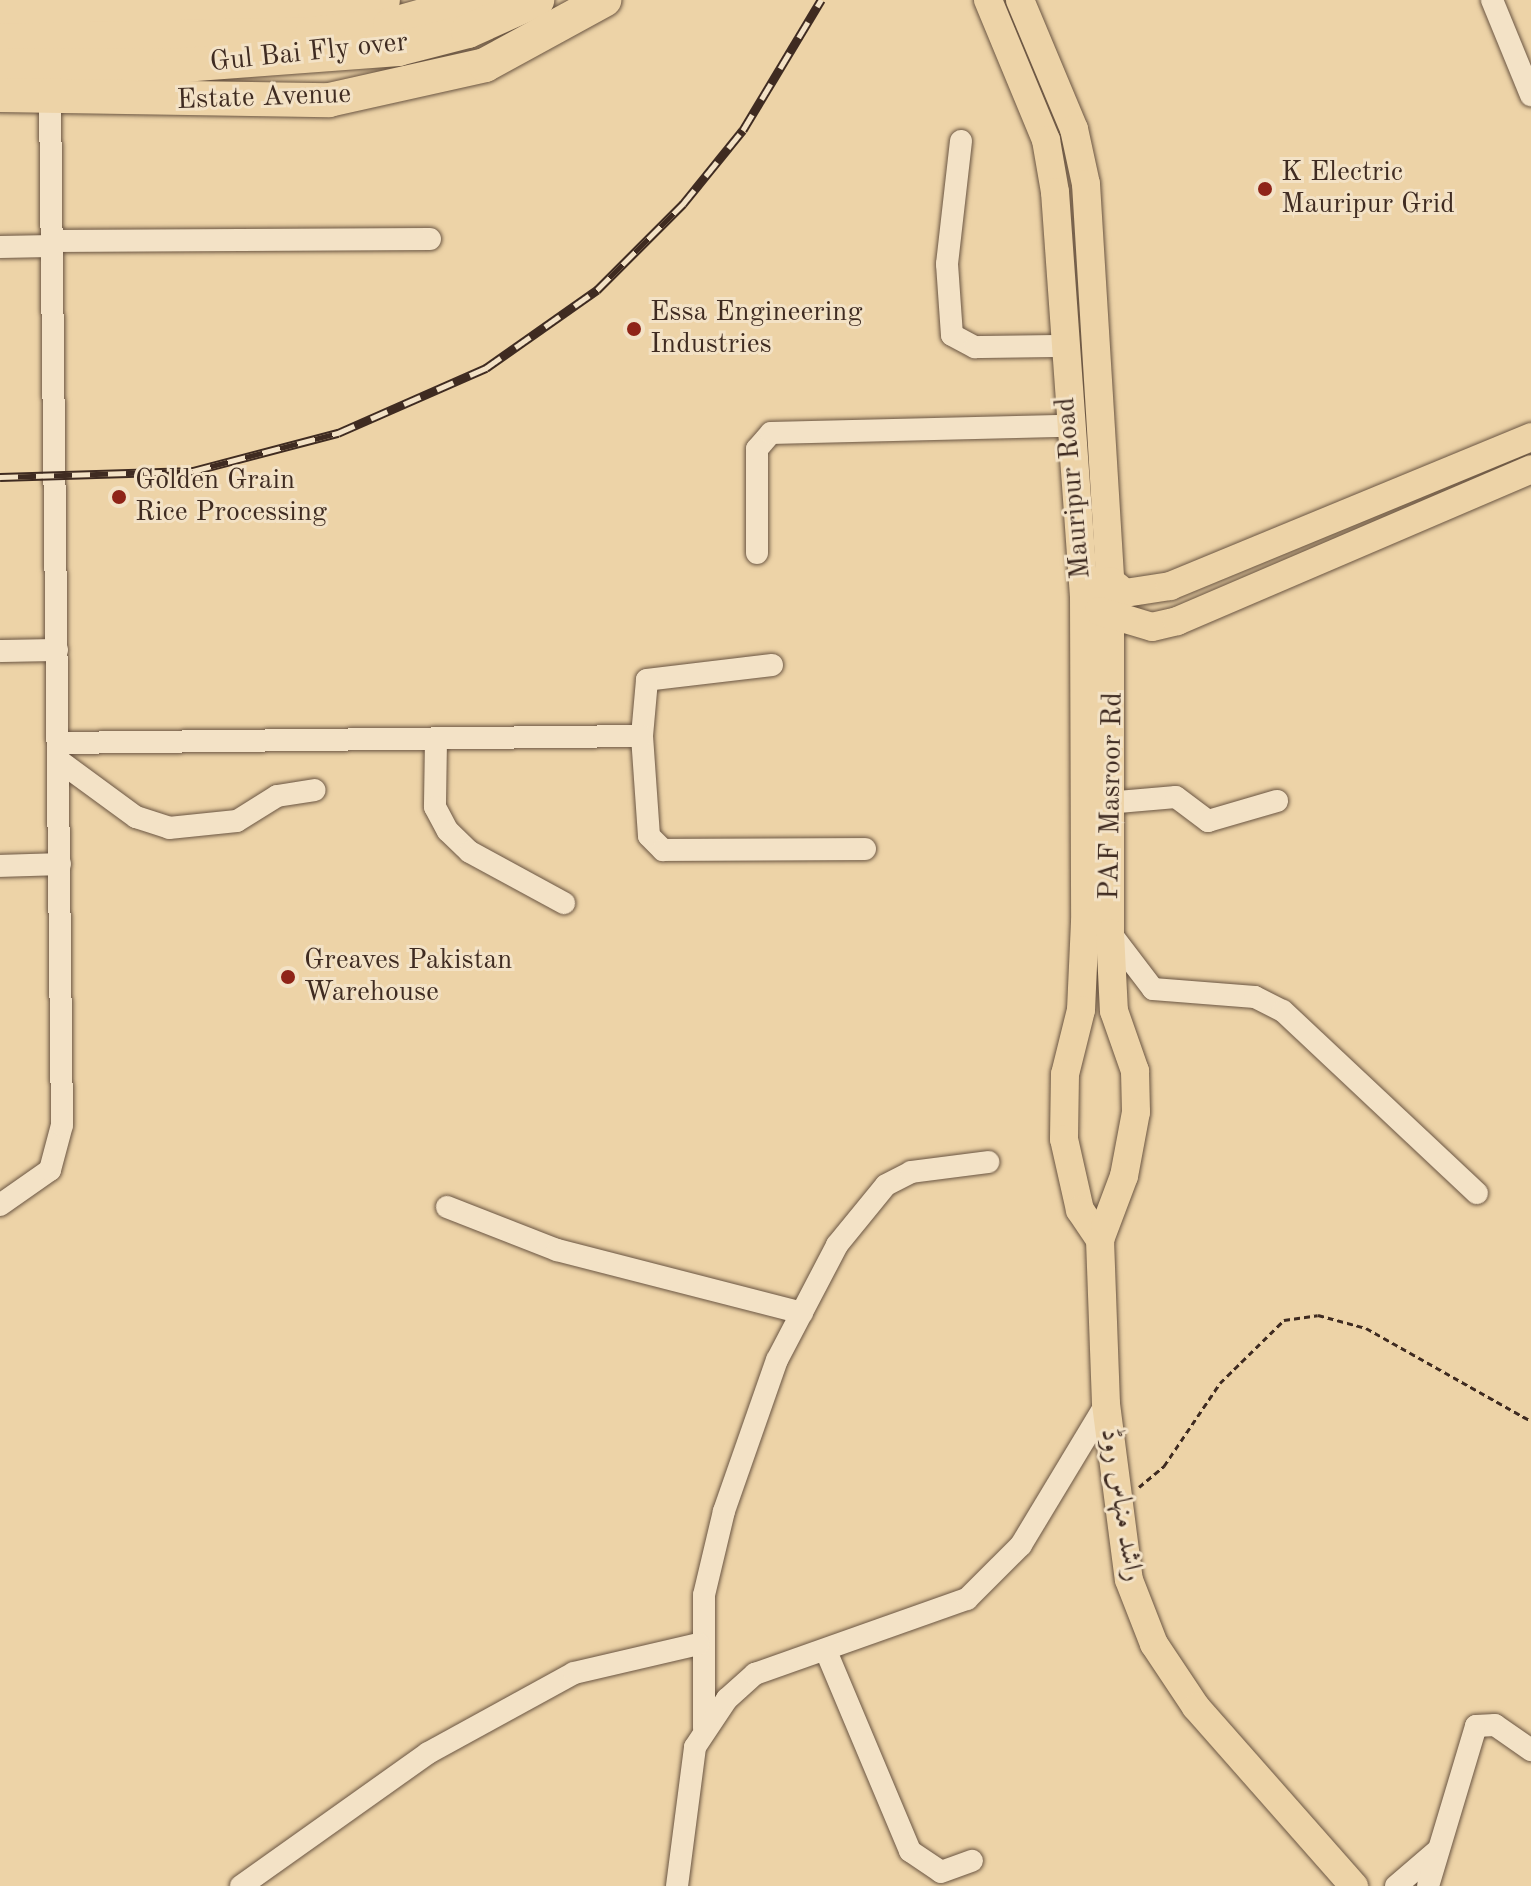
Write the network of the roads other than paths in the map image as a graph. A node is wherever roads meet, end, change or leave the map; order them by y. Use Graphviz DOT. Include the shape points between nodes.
graph roads {
  1 [pos="383,0"];
  2 [pos="479,0"];
  3 [pos="537,0"];
  4 [pos="604,0"];
  5 [pos="988,0"];
  6 [pos="1020,0"];
  7 [pos="1492,0"];
  8 [pos="49,7"];
  9 [pos="0,14"];
  10 [pos="164,30"];
  11 [pos="0,41"];
  12 [pos="0,65"];
  13 [pos="0,95"];
  14 [pos="50,95"];
  15 [pos="1531,95"];
  16 [pos="961,141"];
  17 [pos="430,239"];
  18 [pos="52,243"];
  19 [pos="0,247"];
  20 [pos="1063,346"];
  21 [pos="1067,426"];
  22 [pos="1531,437"];
  23 [pos="1531,469"];
  24 [pos="757,553"];
  25 [pos="1110,581"];
  26 [pos="1084,597"];
  27 [pos="1114,621"];
  28 [pos="57,650"];
  29 [pos="0,651"];
  30 [pos="772,665"];
  31 [pos="642,736"];
  32 [pos="436,740"];
  33 [pos="58,751"];
  34 [pos="315,790"];
  35 [pos="1277,801"];
  36 [pos="1098,804"];
  37 [pos="865,849"];
  38 [pos="60,864"];
  39 [pos="0,866"];
  40 [pos="564,903"];
  41 [pos="1110,933"];
  42 [pos="1081,1010"];
  43 [pos="1114,1011"];
  44 [pos="988,1162"];
  45 [pos="1477,1193"];
  46 [pos="0,1205"];
  47 [pos="447,1207"];
  48 [pos="1100,1240"];
  49 [pos="802,1313"];
  50 [pos="1106,1404"];
  51 [pos="699,1644"];
  52 [pos="826,1651"];
  53 [pos="704,1728"];
  54 [pos="1531,1750"];
  55 [pos="1441,1847"];
  56 [pos="972,1861"];
  57 [pos="241,1886"];
  58 [pos="677,1886"];
  59 [pos="1354,1886"];
  60 [pos="1396,1886"];
  61 [pos="1428,1886"];
  1 -- 10 [label="highway"];
  2 -- 10 [label="highway, Gul Bai Fly over" via="390,25"];
  3 -- 10 [label="highway, Gul Bai Fly over" via="468,31 398,49"];
  4 -- 14 [label="highway, Estate Avenue" via="485,65 412,87 329,100"];
  5 -- 20 [label="main road, Mauripur Road" via="1046,140"];
  6 -- 25 [label="main road, Mauripur Road" via="1074,129 1086,184"];
  7 -- 15 [label="street"];
  8 -- 9 [label="highway"];
  8 -- 10 [label="highway"];
  10 -- 11 [label="highway"];
  10 -- 12 [label="highway"];
  13 -- 14 [label="highway, Estate Avenue"];
  14 -- 18 [label="street"];
  16 -- 20 [label="street" via="947,264 952,335 975,347"];
  17 -- 18 [label="street"];
  18 -- 19 [label="street"];
  18 -- 28 [label="street"];
  20 -- 21 [label="main road, Mauripur Road"];
  21 -- 24 [label="street" via="771,433 757,449"];
  21 -- 26 [label="main road, Mauripur Road"];
  22 -- 25 [label="main road, Mauripur Road" via="1170,586 1125,593"];
  23 -- 27 [label="main road" via="1177,621 1152,627"];
  25 -- 27 [label="main road, PAF Masroor Rd"];
  26 -- 27 [label="main road, Mauripur Road"];
  26 -- 36 [label="main road, PAF Masroor Rd"];
  27 -- 36 [label="main road, PAF Masroor Rd"];
  28 -- 29 [label="street"];
  28 -- 33 [label="street"];
  30 -- 31 [label="street" via="655,675 644,685"];
  31 -- 32 [label="street"];
  31 -- 37 [label="street" via="646,826 663,850"];
  32 -- 33 [label="street"];
  32 -- 40 [label="street" via="435,807 448,831 470,852"];
  33 -- 34 [label="street" via="136,817 169,828 237,821 277,796"];
  33 -- 38 [label="street"];
  35 -- 36 [label="street" via="1208,821 1176,797"];
  36 -- 41 [label="main road, PAF Masroor Rd"];
  36 -- 42 [label="main road, PAF Masroor Rd"];
  38 -- 39 [label="street"];
  38 -- 46 [label="street" via="62,1125 50,1170"];
  41 -- 43 [label="main road, PAF Masroor Rd"];
  41 -- 45 [label="street" via="1153,989 1255,997 1283,1011"];
  42 -- 48 [label="main road, راشد منہاس روڈ" via="1065,1074 1064,1139 1080,1210"];
  43 -- 48 [label="main road, راشد منہاس روڈ" via="1135,1071 1136,1112 1124,1176"];
  44 -- 49 [label="street" via="911,1172 886,1185 837,1245"];
  47 -- 49 [label="street" via="557,1250"];
  48 -- 50 [label="main road, راشد منہاس روڈ"];
  49 -- 51 [label="street" via="724,1511"];
  50 -- 52 [label="street" via="1021,1545 990,1580 932,1617"];
  50 -- 59 [label="main road, راشد منہاس روڈ" via="1129,1580 1154,1644 1196,1707"];
  51 -- 53 [label="street"];
  51 -- 57 [label="street" via="574,1673 428,1753"];
  52 -- 53 [label="street" via="755,1674"];
  52 -- 56 [label="street" via="910,1851 941,1872"];
  53 -- 58 [label="street" via="691,1766"];
  54 -- 55 [label="street" via="1495,1725 1476,1726"];
  55 -- 60 [label="street"];
  55 -- 61 [label="street"];
}
